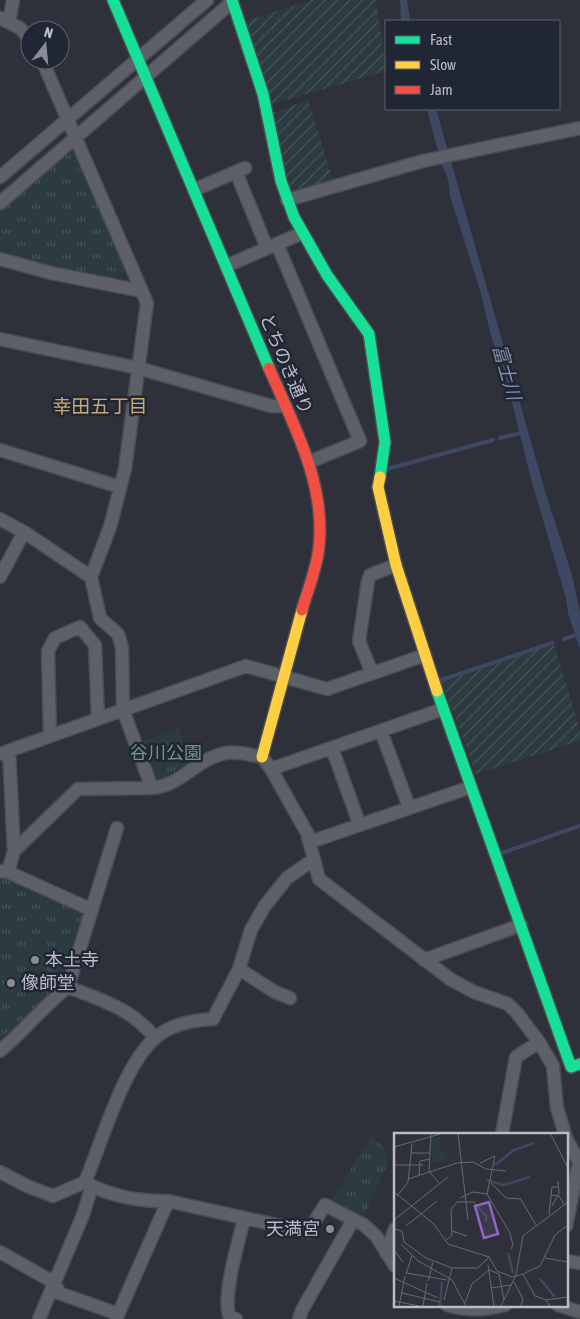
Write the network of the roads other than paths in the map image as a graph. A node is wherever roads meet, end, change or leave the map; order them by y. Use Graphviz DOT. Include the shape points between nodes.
graph roads {
  1 [pos="13,0"];
  2 [pos="113,0"];
  3 [pos="207,0"];
  4 [pos="232,1"];
  5 [pos="191,6"];
  6 [pos="4,20"];
  7 [pos="20,28"];
  8 [pos="139,59"];
  9 [pos="46,70"];
  10 [pos="146,75"];
  11 [pos="68,119"];
  12 [pos="580,128"];
  13 [pos="75,136"];
  14 [pos="0,177"];
  15 [pos="194,190"];
  16 [pos="287,200"];
  17 [pos="0,203"];
  18 [pos="302,234"];
  19 [pos="272,246"];
  20 [pos="0,260"];
  21 [pos="226,266"];
  22 [pos="142,291"];
  23 [pos="0,339"];
  24 [pos="138,368"];
  25 [pos="284,406"];
  26 [pos="0,450"];
  27 [pos="309,462"];
  28 [pos="120,487"];
  29 [pos="0,519"];
  30 [pos="24,532"];
  31 [pos="396,565"];
  32 [pos="0,577"];
  33 [pos="91,577"];
  34 [pos="425,655"];
  35 [pos="372,673"];
  36 [pos="285,677"];
  37 [pos="443,709"];
  38 [pos="123,710"];
  39 [pos="98,719"];
  40 [pos="381,732"];
  41 [pos="50,736"];
  42 [pos="332,748"];
  43 [pos="4,753"];
  44 [pos="262,757"];
  45 [pos="272,769"];
  46 [pos="471,787"];
  47 [pos="152,788"];
  48 [pos="408,807"];
  49 [pos="359,823"];
  50 [pos="117,828"];
  51 [pos="310,842"];
  52 [pos="14,851"];
  53 [pos="313,860"];
  54 [pos="4,872"];
  55 [pos="92,910"];
  56 [pos="521,925"];
  57 [pos="424,960"];
  58 [pos="239,969"];
  59 [pos="68,987"];
  60 [pos="290,998"];
  61 [pos="155,1038"];
  62 [pos="539,1042"];
  63 [pos="0,1051"];
  64 [pos="575,1066"];
  65 [pos="554,1073"];
  66 [pos="502,1133"];
  67 [pos="565,1133"];
  68 [pos="568,1143"];
  69 [pos="580,1164"];
  70 [pos="0,1172"];
  71 [pos="89,1184"];
  72 [pos="168,1201"];
  73 [pos="568,1217"];
  74 [pos="244,1219"];
  75 [pos="353,1220"];
  76 [pos="394,1232"];
  77 [pos="386,1253"];
  78 [pos="1,1254"];
  79 [pos="394,1265"];
  80 [pos="55,1283"];
  81 [pos="498,1306"];
  82 [pos="561,1306"];
  83 [pos="454,1310"];
  84 [pos="580,1312"];
  85 [pos="117,1317"];
  86 [pos="38,1319"];
  87 [pos="236,1319"];
  88 [pos="299,1319"];
  1 -- 6 [label="street"];
  2 -- 8 [label="street, とちのき通り"];
  3 -- 5 [label="street"];
  4 -- 10 [label="street"];
  4 -- 16 [label="street" via="263,94"];
  5 -- 8 [label="street"];
  6 -- 7 [label="street"];
  8 -- 10 [label="street, とちのき通り"];
  8 -- 11 [label="street"];
  9 -- 11 [label="street"];
  10 -- 13 [label="street"];
  10 -- 15 [label="street, とちのき通り"];
  11 -- 13 [label="street"];
  11 -- 14 [label="street"];
  12 -- 16 [label="street" via="423,162"];
  13 -- 17 [label="street"];
  13 -- 22 [label="street"];
  15 -- 19 [label="street" via="240,170"];
  15 -- 21 [label="street, とちのき通り"];
  16 -- 18 [label="street"];
  18 -- 19 [label="street"];
  18 -- 31 [label="street" via="369,334 385,442 378,486"];
  19 -- 21 [label="street"];
  19 -- 27 [label="street" via="360,441"];
  20 -- 22 [label="street"];
  21 -- 25 [label="street, とちのき通り"];
  22 -- 24 [label="street" via="147,303"];
  23 -- 24 [label="street"];
  24 -- 25 [label="street" via="271,406"];
  24 -- 28 [label="street"];
  25 -- 27 [label="street, とちのき通り"];
  26 -- 28 [label="street"];
  27 -- 36 [label="street, とちのき通り" via="321,516 318,548"];
  28 -- 33 [label="street" via="110,527"];
  29 -- 30 [label="street"];
  30 -- 32 [label="street"];
  30 -- 33 [label="street"];
  31 -- 34 [label="street"];
  31 -- 35 [label="street" via="374,572 368,581 359,641"];
  33 -- 38 [label="street" via="100,618 118,634 122,648"];
  34 -- 35 [label="street"];
  34 -- 37 [label="street"];
  35 -- 36 [label="street" via="327,689"];
  36 -- 38 [label="street" via="246,666"];
  36 -- 44 [label="street, とちのき通り"];
  37 -- 40 [label="street"];
  37 -- 46 [label="street"];
  38 -- 39 [label="street"];
  38 -- 47 [label="street"];
  39 -- 41 [label="street"];
  39 -- 41 [label="street" via="94,645 80,627 55,638 48,651"];
  40 -- 42 [label="street"];
  40 -- 48 [label="street"];
  41 -- 43 [label="street"];
  42 -- 45 [label="street"];
  42 -- 49 [label="street"];
  43 -- 52 [label="street"];
  44 -- 45 [label="street"];
  44 -- 47 [label="street" via="227,753 200,763 173,784"];
  45 -- 51 [label="street"];
  46 -- 48 [label="street"];
  46 -- 56 [label="street"];
  47 -- 52 [label="street" via="78,789"];
  48 -- 49 [label="street"];
  49 -- 51 [label="street"];
  50 -- 55 [label="street"];
  51 -- 53 [label="street"];
  52 -- 54 [label="street"];
  53 -- 57 [label="street" via="319,879"];
  53 -- 58 [label="street" via="287,878 264,907 251,930"];
  54 -- 55 [label="street"];
  55 -- 59 [label="street"];
  56 -- 57 [label="street"];
  56 -- 64 [label="street"];
  57 -- 62 [label="street" via="466,988 508,1004"];
  58 -- 60 [label="street"];
  58 -- 61 [label="street" via="213,1019 169,1028"];
  59 -- 61 [label="street" via="129,1012"];
  59 -- 63 [label="street" via="48,1002"];
  61 -- 71 [label="street" via="128,1077"];
  62 -- 65 [label="street"];
  62 -- 66 [label="street" via="516,1057"];
  64 -- 65 [label="street"];
  65 -- 67 [label="street" via="557,1108"];
  68 -- 69 [label="street"];
  69 -- 73 [label="street"];
  70 -- 71 [label="street" via="53,1196"];
  71 -- 72 [label="street" via="147,1201"];
  71 -- 80 [label="street" via="83,1215"];
  72 -- 74 [label="street"];
  72 -- 85 [label="street"];
  74 -- 75 [label="street" via="308,1232 325,1205"];
  74 -- 87 [label="street" via="229,1283 227,1312"];
  75 -- 77 [label="street" via="376,1236"];
  75 -- 88 [label="street"];
  76 -- 77 [label="street"];
  77 -- 79 [label="street"];
  78 -- 80 [label="street"];
  80 -- 85 [label="street" via="59,1293"];
  80 -- 86 [label="street"];
  81 -- 83 [label="street"];
  82 -- 84 [label="street"];
}
